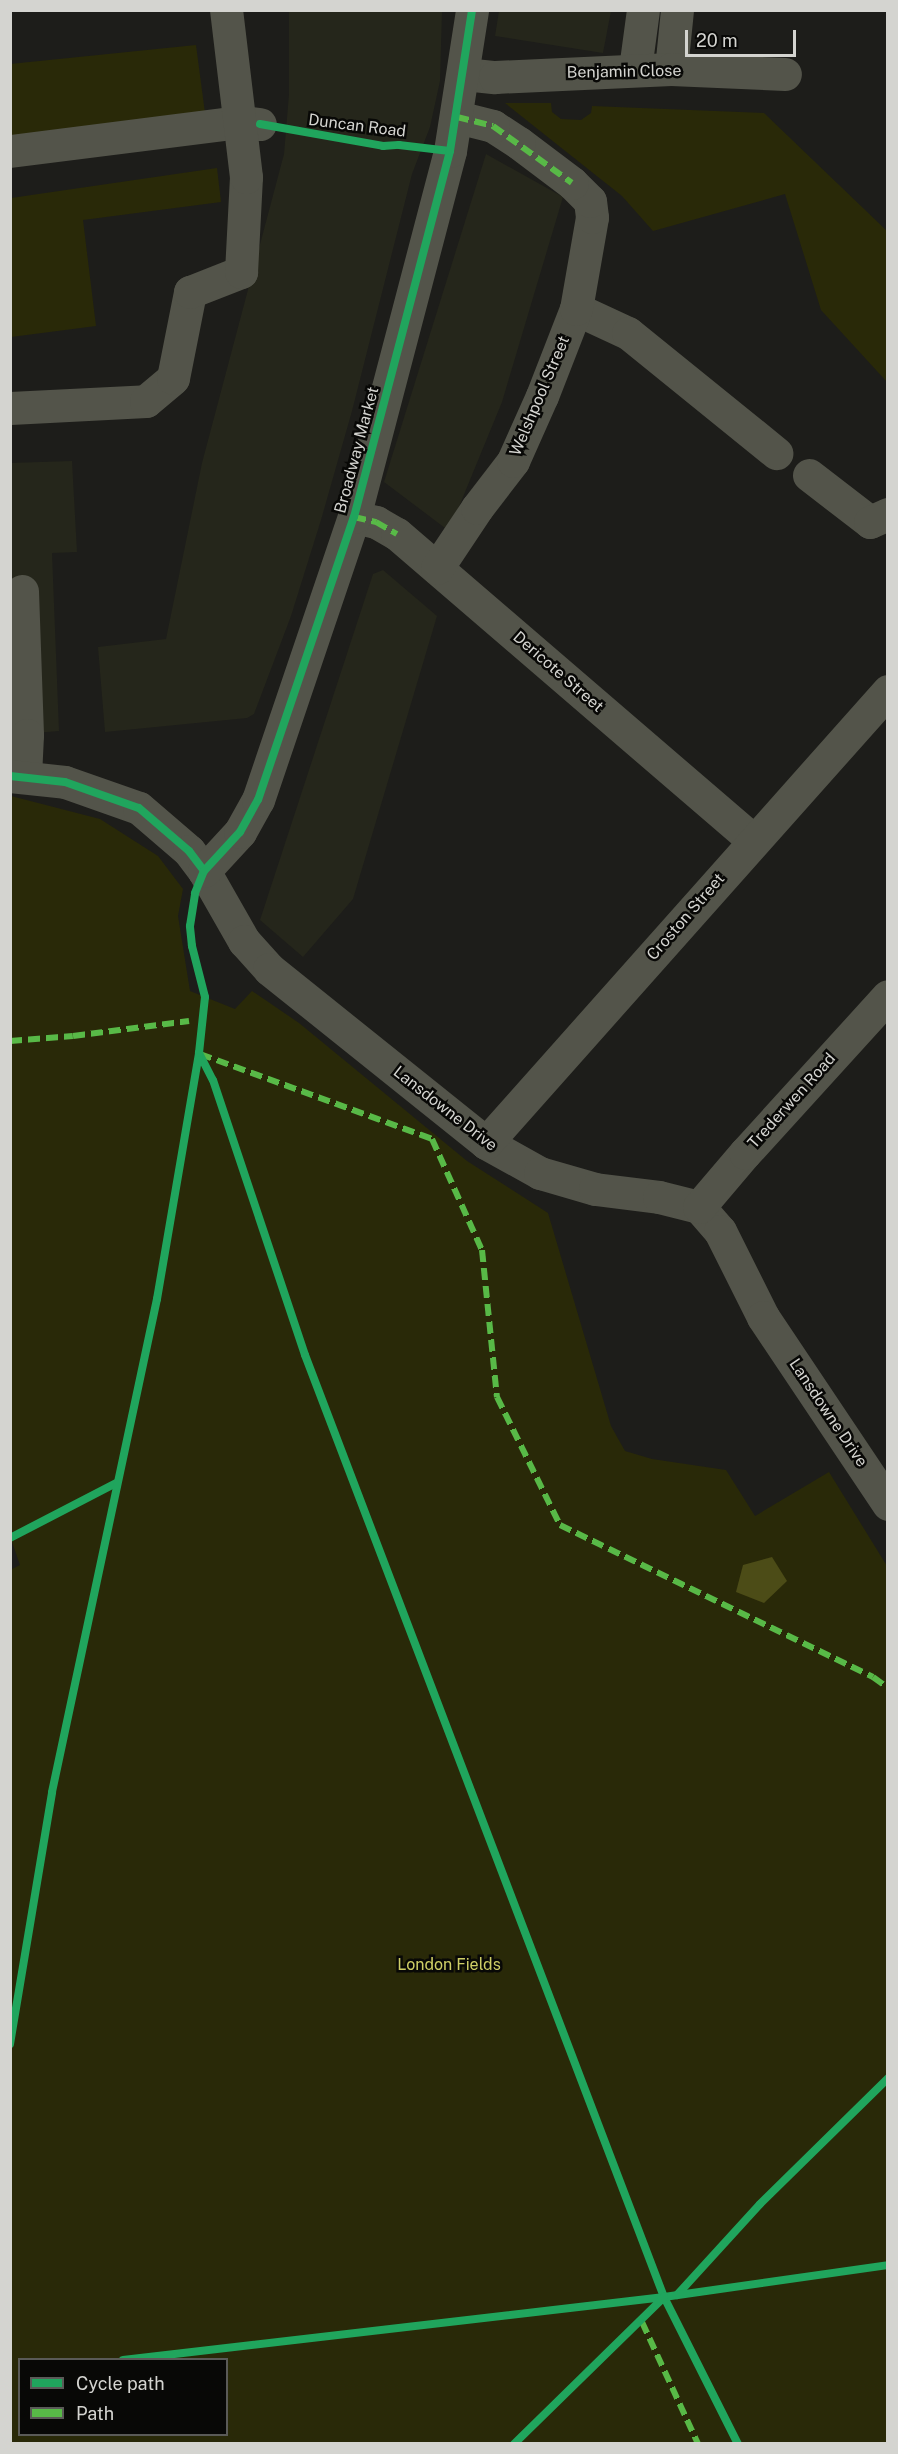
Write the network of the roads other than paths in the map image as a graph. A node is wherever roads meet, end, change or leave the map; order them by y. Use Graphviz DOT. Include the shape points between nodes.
graph roads {
  1 [pos="226,10"];
  2 [pos="472,10"];
  3 [pos="643,10"];
  4 [pos="677,10"];
  5 [pos="635,69"];
  6 [pos="671,69"];
  7 [pos="464,74"];
  8 [pos="785,74"];
  9 [pos="457,117"];
  10 [pos="250,123"];
  11 [pos="10,151"];
  12 [pos="576,309"];
  13 [pos="10,408"];
  14 [pos="776,453"];
  15 [pos="809,474"];
  16 [pos="888,514"];
  17 [pos="354,517"];
  18 [pos="437,568"];
  19 [pos="22,591"];
  20 [pos="888,691"];
  21 [pos="18,776"];
  22 [pos="753,840"];
  23 [pos="204,871"];
  24 [pos="888,996"];
  25 [pos="486,1143"];
  26 [pos="699,1208"];
  27 [pos="888,1504"];
  1 -- 10 [label="street"];
  2 -- 7 [label="street, Broadway Market"];
  3 -- 5 [label="street"];
  4 -- 6 [label="street"];
  5 -- 6 [label="street, Benjamin Close"];
  5 -- 7 [label="street, Benjamin Close" via="495,77"];
  6 -- 8 [label="street, Benjamin Close"];
  7 -- 9 [label="street, Broadway Market"];
  9 -- 12 [label="street, Welshpool Street" via="493,126 572,183 590,201 592,218"];
  9 -- 17 [label="street, Broadway Market"];
  10 -- 11 [label="street"];
  10 -- 13 [label="street" via="241,273 190,292 173,378 146,401"];
  12 -- 14 [label="street" via="628,333"];
  12 -- 18 [label="street, Welshpool Street" via="513,461"];
  15 -- 16 [label="street" via="870,522"];
  17 -- 18 [label="street, Dericote Street" via="376,522 397,534"];
  17 -- 23 [label="street, Broadway Market" via="258,800 240,832"];
  18 -- 22 [label="street, Dericote Street"];
  19 -- 21 [label="street" via="27,735"];
  20 -- 22 [label="street, Croston Street"];
  21 -- 23 [label="street, Lansdowne Drive" via="65,782 139,808 189,851"];
  22 -- 25 [label="street, Croston Street"];
  23 -- 25 [label="street, Lansdowne Drive" via="239,934 269,969"];
  24 -- 26 [label="street, Trederwen Road"];
  25 -- 26 [label="street, Lansdowne Drive" via="540,1173 594,1189 659,1197"];
  26 -- 27 [label="street, Lansdowne Drive" via="720,1231 763,1317"];
}
